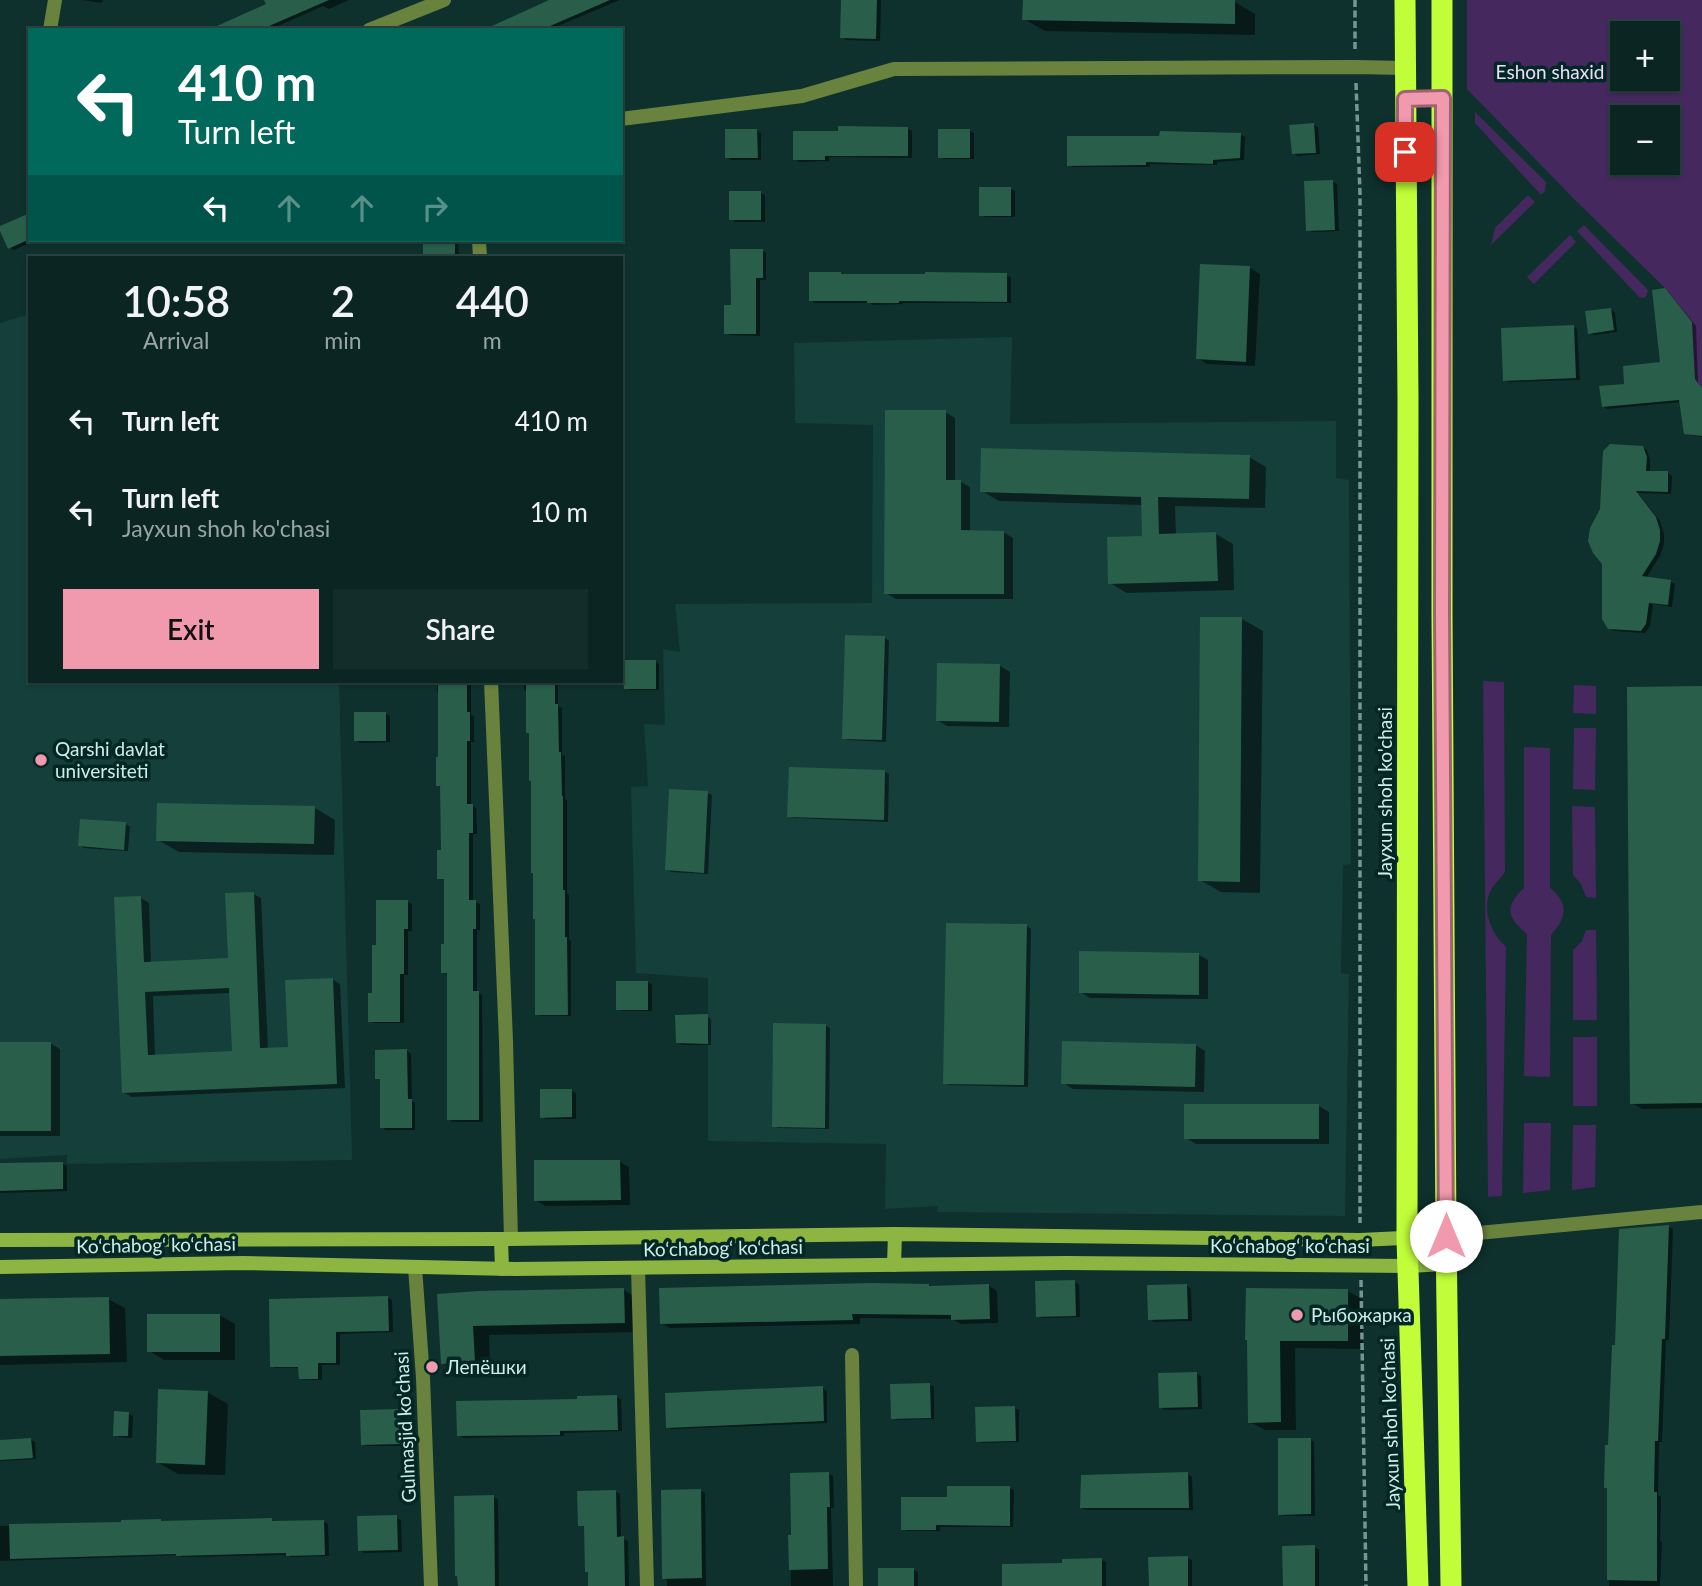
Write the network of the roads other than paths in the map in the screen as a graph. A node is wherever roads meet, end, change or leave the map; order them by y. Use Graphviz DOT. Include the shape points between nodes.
graph roads {
  1 [pos="55,0"];
  2 [pos="444,0"];
  3 [pos="1405,0"];
  4 [pos="1442,0"];
  5 [pos="50,28"];
  6 [pos="374,28"];
  7 [pos="1405,68"];
  8 [pos="1443,98"];
  9 [pos="1405,99"];
  10 [pos="623,119"];
  11 [pos="1408,362"];
  12 [pos="1442,364"];
  13 [pos="491,683"];
  14 [pos="1408,905"];
  15 [pos="1444,905"];
  16 [pos="1702,1212"];
  17 [pos="895,1234"];
  18 [pos="1446,1236"];
  19 [pos="1407,1238"];
  20 [pos="506,1239"];
  21 [pos="0,1240"];
  22 [pos="1446,1264"];
  23 [pos="894,1265"];
  24 [pos="1408,1266"];
  25 [pos="0,1267"];
  26 [pos="415,1267"];
  27 [pos="638,1268"];
  28 [pos="502,1269"];
  29 [pos="852,1355"];
  30 [pos="431,1586"];
  31 [pos="647,1586"];
  32 [pos="856,1586"];
  33 [pos="1418,1586"];
  34 [pos="1451,1586"];
  1 -- 5 [label="street"];
  2 -- 6 [label="street"];
  3 -- 7 [label="highway, Jayxun shoh ko'chasi"];
  4 -- 8 [label="highway"];
  7 -- 9 [label="highway, Jayxun shoh ko'chasi"];
  7 -- 10 [label="street" via="894,69 802,96"];
  8 -- 9 [label="highway"];
  8 -- 12 [label="highway"];
  9 -- 11 [label="highway, Jayxun shoh ko'chasi"];
  11 -- 12 [label="highway"];
  11 -- 14 [label="highway, Jayxun shoh ko'chasi"];
  12 -- 15 [label="highway"];
  13 -- 20 [label="street" via="506,1041"];
  14 -- 15 [label="highway"];
  14 -- 19 [label="highway, Jayxun shoh ko'chasi"];
  15 -- 18 [label="highway"];
  16 -- 18 [label="street"];
  17 -- 19 [label="main road, Ko‘chabog‘ ko‘chasi"];
  17 -- 20 [label="main road, Ko‘chabog‘ ko‘chasi"];
  17 -- 23 [label="main road"];
  18 -- 19 [label="main road, Ko‘chabog‘ ko‘chasi"];
  18 -- 22 [label="highway"];
  19 -- 24 [label="highway, Jayxun shoh ko'chasi"];
  20 -- 21 [label="main road, Ko‘chabog‘ ko‘chasi"];
  20 -- 28 [label="main road"];
  22 -- 24 [label="main road, Ko‘chabog‘ ko‘chasi"];
  22 -- 34 [label="highway"];
  23 -- 24 [label="main road, Ko‘chabog‘ ko‘chasi"];
  23 -- 27 [label="main road, Ko‘chabog‘ ko‘chasi"];
  24 -- 33 [label="highway, Jayxun shoh ko'chasi"];
  25 -- 26 [label="main road, Ko‘chabog‘ ko‘chasi" via="243,1263"];
  26 -- 28 [label="main road, Ko‘chabog‘ ko‘chasi"];
  26 -- 30 [label="street, Gulmasjid ko'chasi"];
  27 -- 28 [label="main road, Ko‘chabog‘ ko‘chasi"];
  27 -- 31 [label="street"];
  29 -- 32 [label="street"];
}
